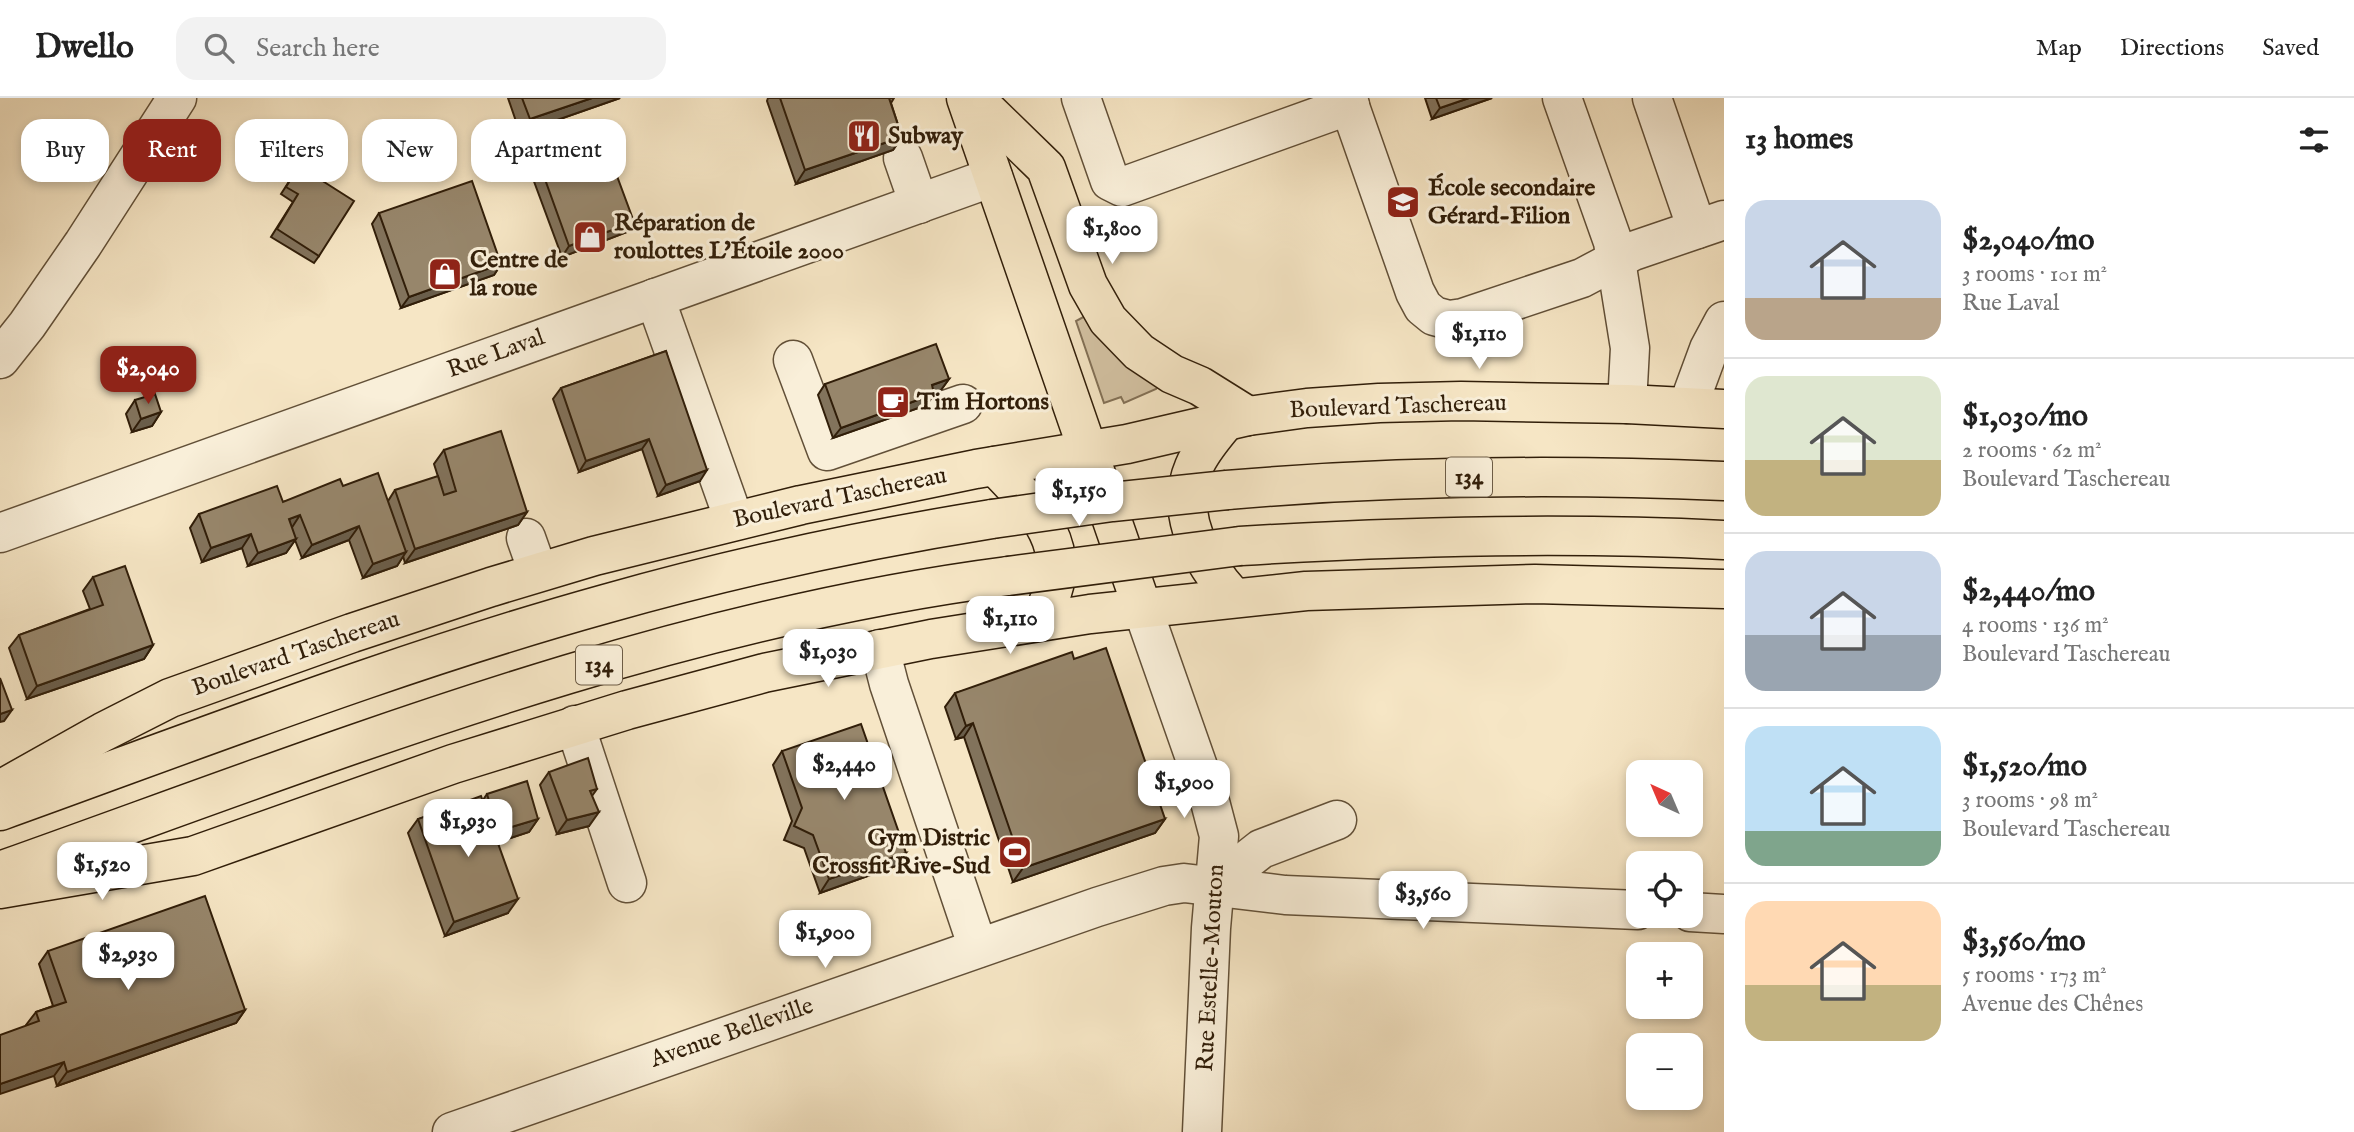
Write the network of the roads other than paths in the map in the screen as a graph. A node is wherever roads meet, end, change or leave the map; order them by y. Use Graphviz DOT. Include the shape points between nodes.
graph roads {
  1 [pos="177,98"];
  2 [pos="966,98"];
  3 [pos="974,98"];
  4 [pos="1081,98"];
  5 [pos="1562,98"];
  6 [pos="1652,98"];
  7 [pos="1349,101"];
  8 [pos="903,158"];
  9 [pos="993,177"];
  10 [pos="919,204"];
  11 [pos="1711,224"];
  12 [pos="1615,261"];
  13 [pos="655,298"];
  14 [pos="40,305"];
  15 [pos="0,316"];
  16 [pos="1724,321"];
  17 [pos="0,359"];
  18 [pos="782,364"];
  19 [pos="963,404"];
  20 [pos="1627,404"];
  21 [pos="1706,408"];
  22 [pos="1237,419"];
  23 [pos="1087,450"];
  24 [pos="995,466"];
  25 [pos="1724,481"];
  26 [pos="734,520"];
  27 [pos="0,533"];
  28 [pos="1724,540"];
  29 [pos="1724,589"];
  30 [pos="1233,597"];
  31 [pos="1142,607"];
  32 [pos="1040,621"];
  33 [pos="880,649"];
  34 [pos="575,725"];
  35 [pos="0,790"];
  36 [pos="0,811"];
  37 [pos="1337,820"];
  38 [pos="0,871"];
  39 [pos="627,883"];
  40 [pos="1214,886"];
  41 [pos="0,890"];
  42 [pos="1626,909"];
  43 [pos="1703,913"];
  44 [pos="1724,914"];
  45 [pos="978,948"];
  46 [pos="452,1132"];
  47 [pos="1202,1132"];
  1 -- 14 [label="street"];
  2 -- 9 [label="main road"];
  3 -- 22 [label="main road" via="1046,168 1088,285 1108,320 1139,352 1200,386"];
  4 -- 7 [label="street" via="1111,181 1122,187"];
  5 -- 12 [label="street" via="1613,243"];
  6 -- 11 [label="street"];
  7 -- 12 [label="street" via="1415,292 1434,316 1463,318 1582,278"];
  8 -- 10 [label="street"];
  9 -- 10 [label="street, Rue Laval"];
  9 -- 23 [label="main road"];
  10 -- 13 [label="street, Rue Laval"];
  11 -- 12 [label="street"];
  12 -- 20 [label="street" via="1630,348"];
  13 -- 26 [label="street"];
  13 -- 27 [label="street, Rue Laval"];
  14 -- 15 [label="street"];
  14 -- 17 [label="street"];
  16 -- 21 [label="street" via="1709,349"];
  18 -- 19 [label="street" via="827,451"];
  20 -- 21 [label="main road, Boulevard Taschereau"];
  20 -- 22 [label="main road, Boulevard Taschereau" via="1378,403"];
  22 -- 23 [label="main road, Boulevard Taschereau"];
  22 -- 30 [label="main road" via="1203,450 1193,469 1187,504 1202,555"];
  23 -- 24 [label="main road, Boulevard Taschereau"];
  23 -- 31 [label="main road"];
  24 -- 26 [label="main road, Boulevard Taschereau"];
  24 -- 32 [label="main road" via="1037,513 1055,551 1055,586"];
  25 -- 36 [label="main road, Boulevard Taschereau / 134, bridge" via="1450,477 1227,490 992,519 761,564 590,608 396,669"];
  26 -- 35 [label="main road, Boulevard Taschereau" via="532,555 352,633 170,698"];
  28 -- 38 [label="main road, 134, bridge" via="1476,536 1240,546 897,593 586,668"];
  29 -- 30 [label="main road" via="1522,584"];
  30 -- 31 [label="main road"];
  31 -- 32 [label="main road"];
  31 -- 40 [label="street, Rue Estelle-Mouton" via="1216,824 1219,843"];
  32 -- 33 [label="main road"];
  33 -- 34 [label="main road" via="755,675"];
  33 -- 45 [label="street"];
  34 -- 39 [label="street"];
  34 -- 41 [label="main road" via="193,856"];
  37 -- 40 [label="street" via="1261,849"];
  40 -- 42 [label="street, Avenue Belleville" via="1285,895"];
  40 -- 45 [label="street, Avenue Belleville" via="1164,886"];
  40 -- 47 [label="street, Rue Estelle-Mouton"];
  43 -- 44 [label="street"];
  45 -- 46 [label="street, Avenue Belleville"];
}
